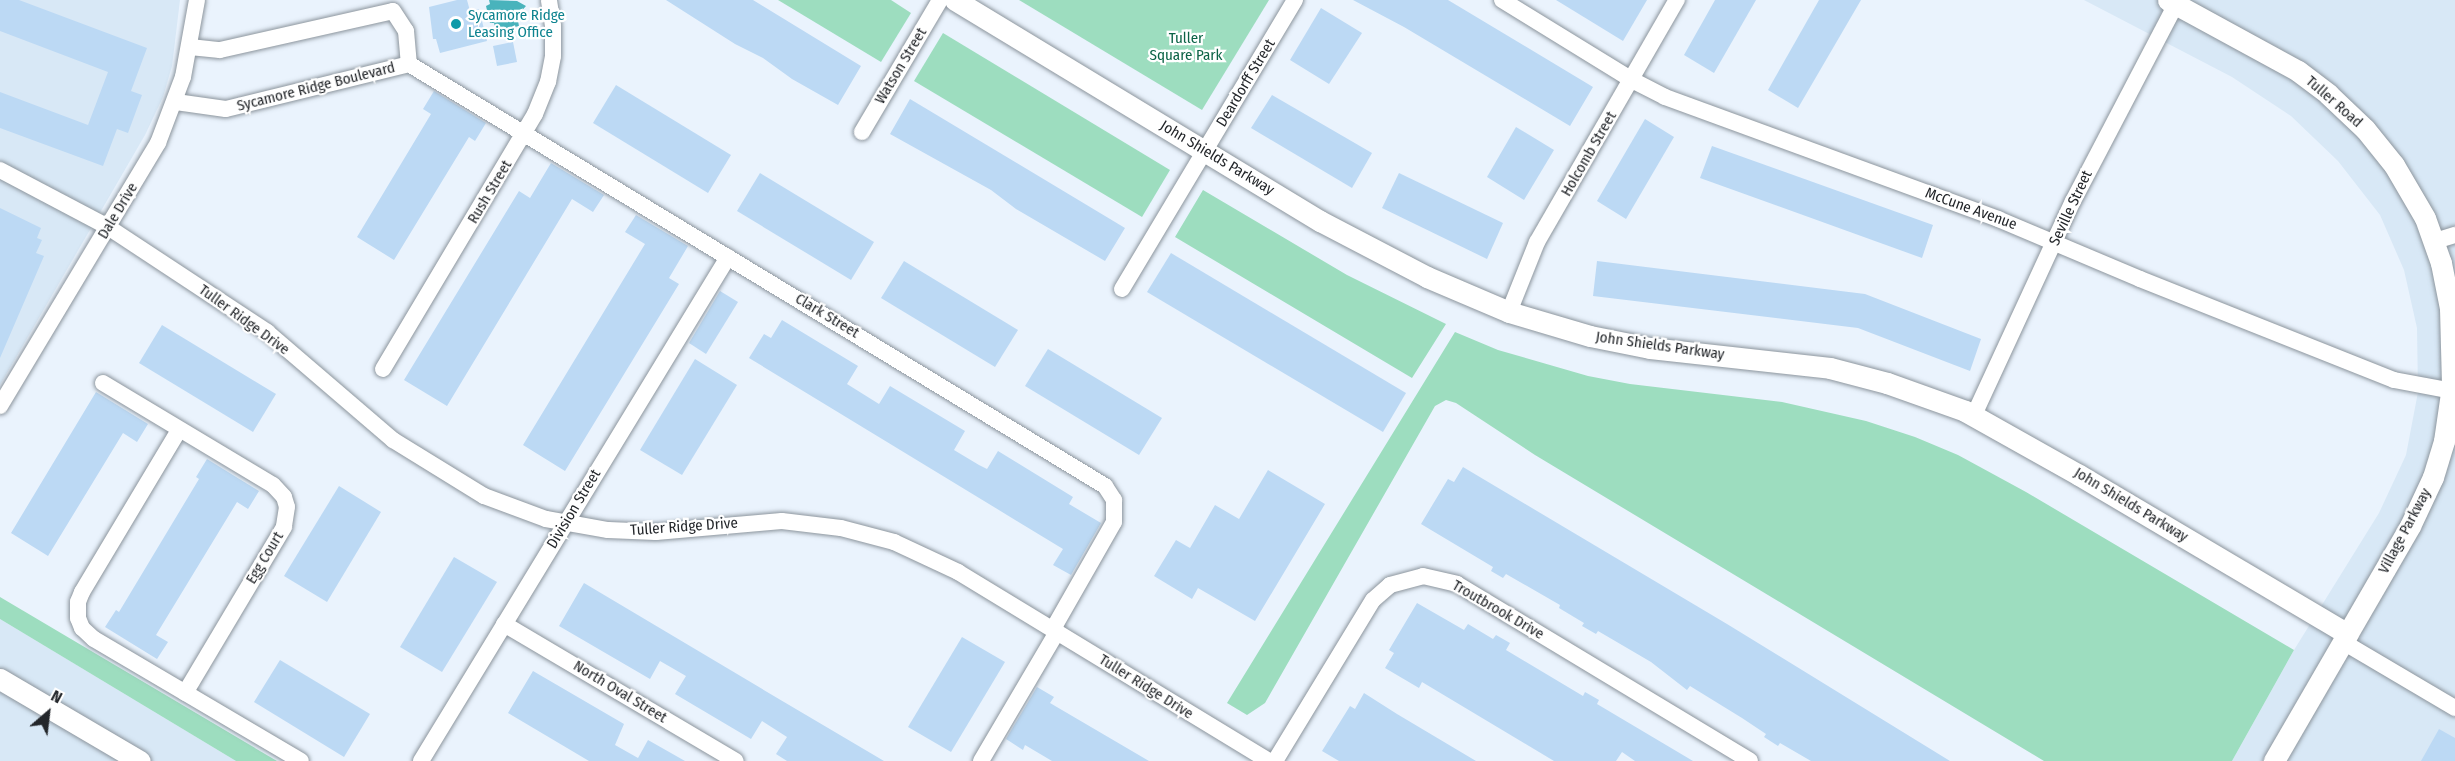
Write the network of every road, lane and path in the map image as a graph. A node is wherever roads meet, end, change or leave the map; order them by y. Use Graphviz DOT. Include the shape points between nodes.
graph roads {
  1 [pos="197,0"];
  2 [pos="549,0"];
  3 [pos="940,0"];
  4 [pos="955,0"];
  5 [pos="1295,0"];
  6 [pos="1502,0"];
  7 [pos="1677,0"];
  8 [pos="2172,2"];
  9 [pos="397,6"];
  10 [pos="190,47"];
  11 [pos="409,64"];
  12 [pos="1632,80"];
  13 [pos="176,102"];
  14 [pos="862,132"];
  15 [pos="526,133"];
  16 [pos="1204,150"];
  17 [pos="0,170"];
  18 [pos="108,227"];
  19 [pos="2455,234"];
  20 [pos="2055,242"];
  21 [pos="2435,242"];
  22 [pos="728,256"];
  23 [pos="1122,289"];
  24 [pos="1509,312"];
  25 [pos="383,369"];
  26 [pos="103,383"];
  27 [pos="2452,391"];
  28 [pos="0,406"];
  29 [pos="1974,415"];
  30 [pos="179,430"];
  31 [pos="565,524"];
  32 [pos="504,624"];
  33 [pos="1055,631"];
  34 [pos="2345,638"];
  35 [pos="0,679"];
  36 [pos="185,693"];
  37 [pos="2455,708"];
  38 [pos="141,761"];
  39 [pos="301,761"];
  40 [pos="421,761"];
  41 [pos="736,761"];
  42 [pos="981,761"];
  43 [pos="1269,761"];
  44 [pos="1275,761"];
  45 [pos="1750,761"];
  46 [pos="2274,761"];
  1 -- 10 [label="street, Dale Drive"];
  2 -- 15 [label="street, Rush Street" via="553,34 551,69"];
  3 -- 14 [label="street, Watson Street"];
  4 -- 16 [label="street, John Shields Parkway"];
  5 -- 16 [label="street, Deardorff Street"];
  6 -- 12 [label="street, McCune Avenue"];
  7 -- 12 [label="street, Holcomb Street"];
  8 -- 20 [label="street, Seville Street"];
  8 -- 21 [label="street, Tuller Road" via="2280,60 2341,105 2394,165"];
  9 -- 10 [label="street, Sycamore Ridge Boulevard" via="220,50"];
  9 -- 11 [label="street, Sycamore Ridge Boulevard" via="406,31"];
  10 -- 13 [label="street, Dale Drive"];
  11 -- 13 [label="street, Sycamore Ridge Boulevard" via="226,109"];
  11 -- 15 [label="street, Clark Street"];
  12 -- 20 [label="street, McCune Avenue" via="1665,97"];
  12 -- 24 [label="street, Holcomb Street" via="1537,242"];
  13 -- 18 [label="street, Dale Drive" via="158,143"];
  15 -- 22 [label="street, Clark Street"];
  15 -- 25 [label="street, Rush Street"];
  16 -- 23 [label="street, Deardorff Street"];
  16 -- 24 [label="street, John Shields Parkway" via="1382,255"];
  17 -- 18 [label="street, Tuller Ridge Drive"];
  18 -- 28 [label="street, Dale Drive"];
  18 -- 31 [label="street, Tuller Ridge Drive" via="267,332 393,440 492,499"];
  19 -- 21 [label="street"];
  20 -- 27 [label="street, McCune Avenue" via="2394,380"];
  20 -- 29 [label="street, Seville Street"];
  21 -- 27 [label="street, Village Parkway" via="2452,330"];
  22 -- 31 [label="street, Division Street"];
  22 -- 33 [label="street, Clark Street" via="1105,486 1114,500 1114,522"];
  24 -- 29 [label="street, John Shields Parkway" via="1630,345 1830,368 1887,383"];
  26 -- 30 [label="street, Egg Court"];
  27 -- 34 [label="street, Village Parkway" via="2444,441 2426,493"];
  29 -- 34 [label="street, John Shields Parkway"];
  30 -- 36 [label="street" via="82,592 77,612 89,636"];
  30 -- 36 [label="street, Egg Court" via="273,485 284,497 288,512 284,527"];
  31 -- 32 [label="street, Division Street"];
  31 -- 33 [label="street, Tuller Ridge Drive" via="640,532 782,521 855,531 940,562"];
  32 -- 40 [label="street, Division Street"];
  32 -- 41 [label="street, North Oval Street"];
  33 -- 42 [label="street, Clark Street"];
  33 -- 43 [label="street, Tuller Ridge Drive"];
  34 -- 37 [label="street"];
  34 -- 46 [label="street, Village Parkway"];
  35 -- 38 [label="street"];
  36 -- 39 [label="street"];
  44 -- 45 [label="street, Troutbrook Drive" via="1373,600 1390,585 1423,576 1457,584"];
}
